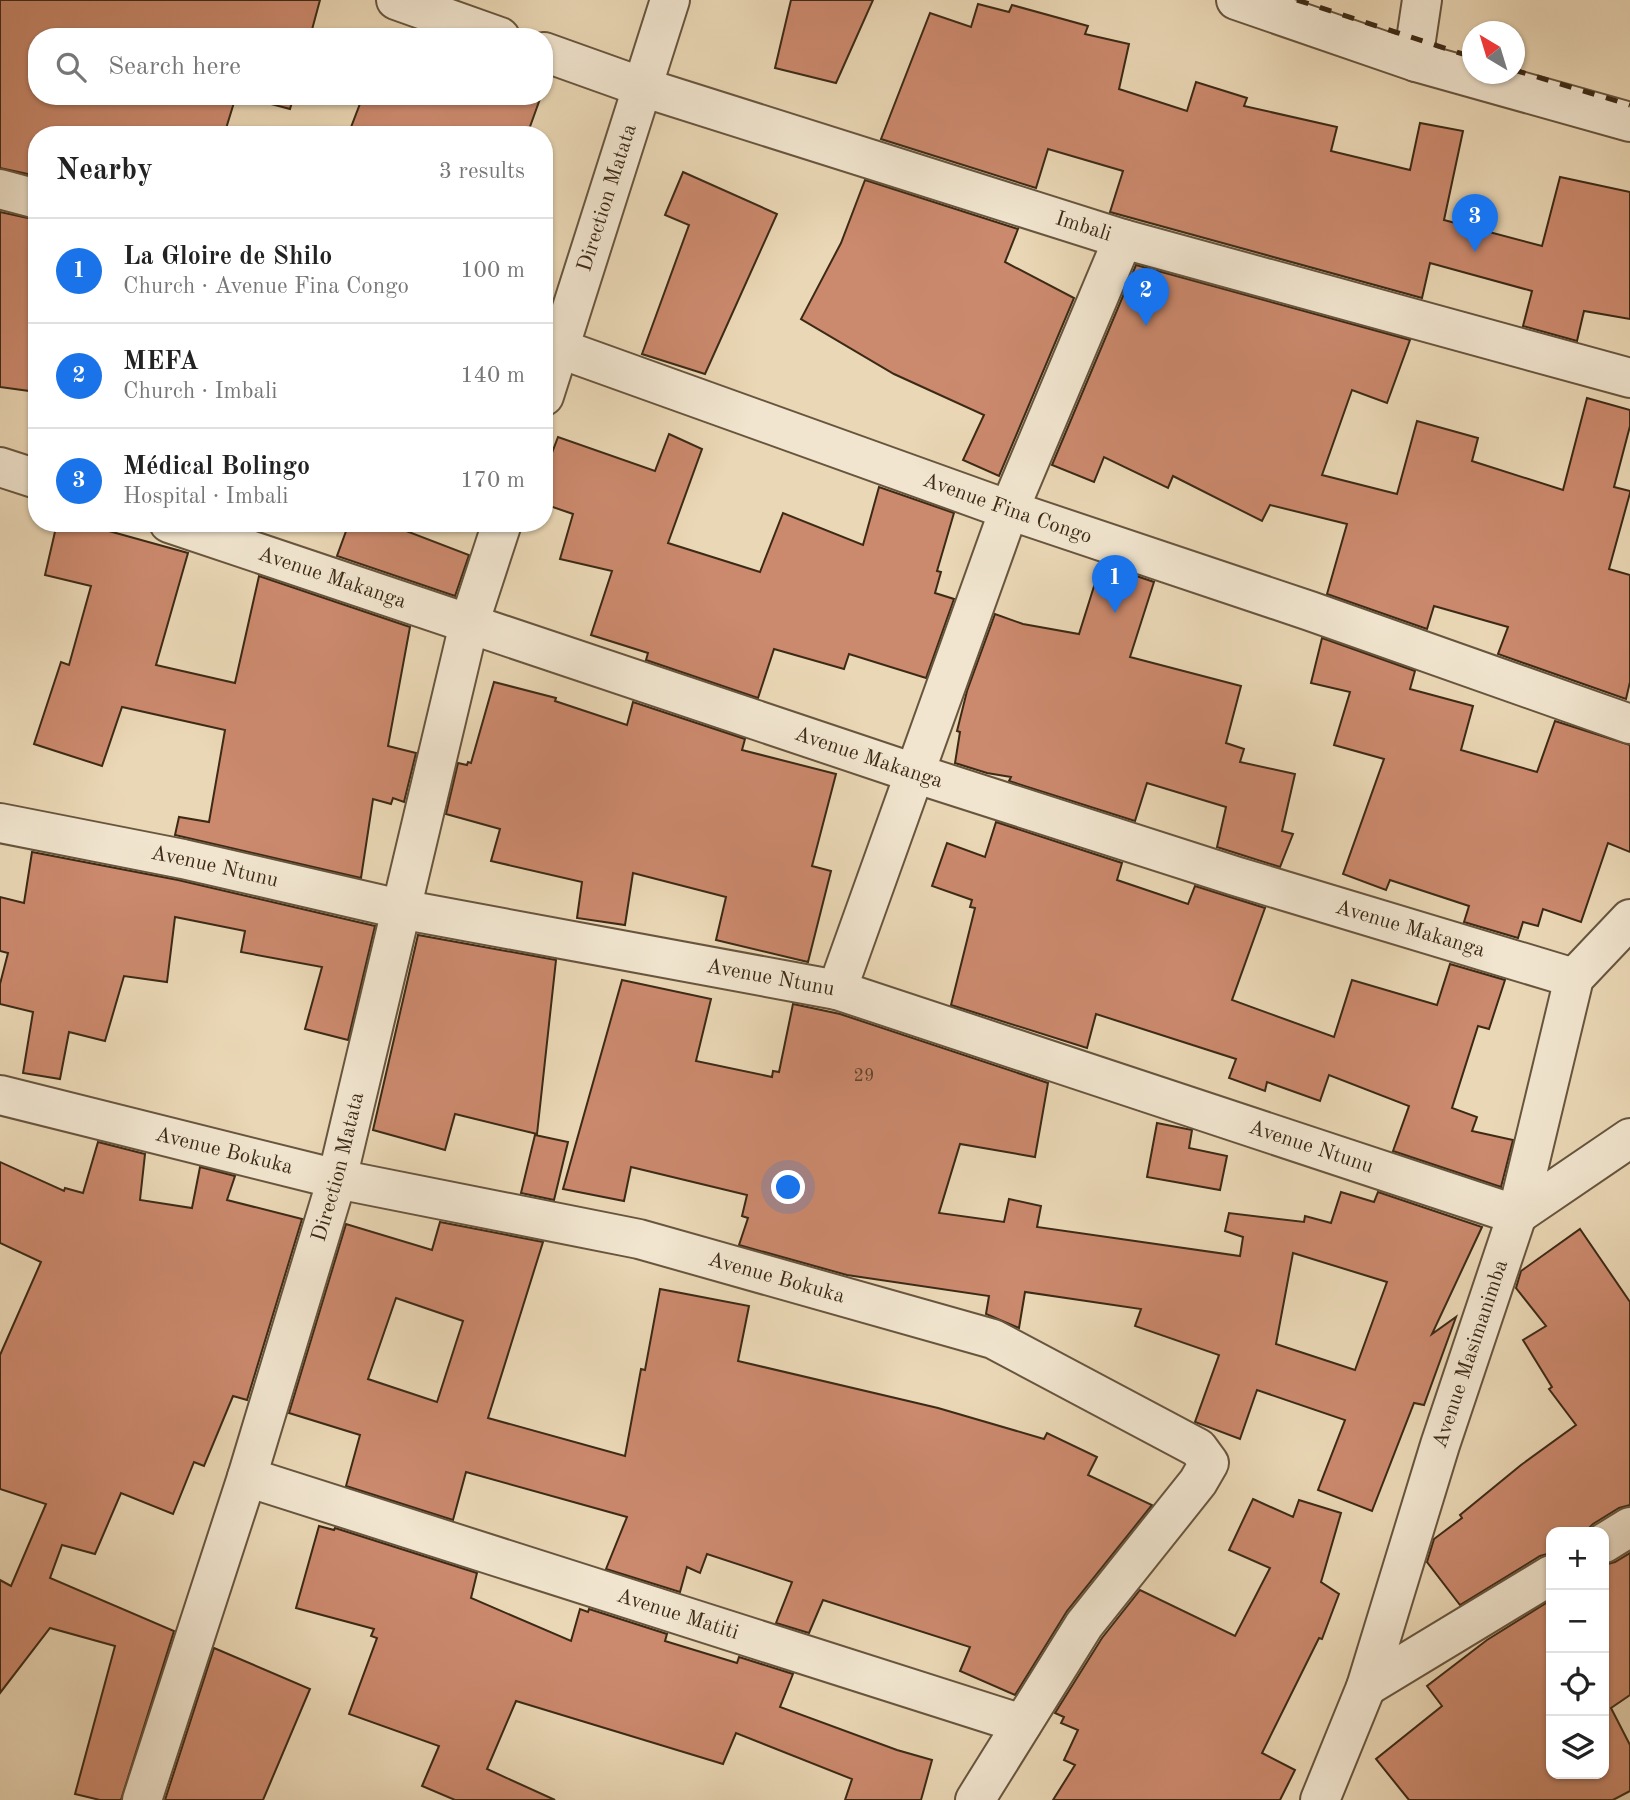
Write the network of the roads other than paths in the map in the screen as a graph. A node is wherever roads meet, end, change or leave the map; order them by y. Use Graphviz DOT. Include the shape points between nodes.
graph roads {
  1 [pos="396,0"];
  2 [pos="670,0"];
  3 [pos="1236,0"];
  4 [pos="1422,0"];
  5 [pos="475,28"];
  6 [pos="553,55"];
  7 [pos="1416,62"];
  8 [pos="642,87"];
  9 [pos="1630,122"];
  10 [pos="0,189"];
  11 [pos="28,197"];
  12 [pos="1124,239"];
  13 [pos="553,342"];
  14 [pos="553,345"];
  15 [pos="1630,378"];
  16 [pos="0,467"];
  17 [pos="28,476"];
  18 [pos="1009,510"];
  19 [pos="196,532"];
  20 [pos="499,532"];
  21 [pos="469,624"];
  22 [pos="1630,724"];
  23 [pos="914,773"];
  24 [pos="0,823"];
  25 [pos="400,909"];
  26 [pos="1630,919"];
  27 [pos="1574,978"];
  28 [pos="837,990"];
  29 [pos="0,1095"];
  30 [pos="1630,1138"];
  31 [pos="337,1179"];
  32 [pos="1517,1215"];
  33 [pos="247,1477"];
  34 [pos="1630,1528"];
  35 [pos="1609,1540"];
  36 [pos="1546,1578"];
  37 [pos="1366,1687"];
  38 [pos="1022,1724"];
  39 [pos="142,1800"];
  40 [pos="975,1800"];
  41 [pos="1320,1800"];
  1 -- 5 [label="street"];
  2 -- 8 [label="street, Direction Matata"];
  3 -- 7 [label="street"];
  4 -- 7 [label="street"];
  6 -- 8 [label="street, Imbali"];
  7 -- 9 [label="street"];
  8 -- 12 [label="street, Imbali"];
  8 -- 13 [label="street, Direction Matata"];
  10 -- 11 [label="street"];
  12 -- 15 [label="street, Imbali"];
  12 -- 18 [label="street"];
  14 -- 18 [label="street, Avenue Fina Congo"];
  16 -- 17 [label="street"];
  18 -- 22 [label="street, Avenue Fina Congo"];
  18 -- 23 [label="street"];
  19 -- 21 [label="street, Avenue Makanga"];
  20 -- 21 [label="street, Direction Matata"];
  21 -- 23 [label="street, Avenue Makanga"];
  21 -- 25 [label="street, Direction Matata"];
  23 -- 27 [label="street, Avenue Makanga"];
  23 -- 28 [label="street"];
  24 -- 25 [label="street, Avenue Ntunu"];
  25 -- 28 [label="street, Avenue Ntunu"];
  25 -- 31 [label="street, Direction Matata"];
  26 -- 27 [label="street, Avenue Masimanimba"];
  27 -- 32 [label="street, Avenue Masimanimba"];
  28 -- 32 [label="street, Avenue Ntunu"];
  29 -- 31 [label="street, Avenue Bokuka"];
  30 -- 32 [label="street"];
  31 -- 33 [label="street, Direction Matata"];
  31 -- 38 [label="street, Avenue Bokuka" via="639,1239 993,1339 1198,1448 1209,1463 1198,1482 1084,1625"];
  32 -- 37 [label="street, Avenue Masimanimba"];
  33 -- 38 [label="street, Avenue Matiti"];
  33 -- 39 [label="street, Direction Matata"];
  34 -- 35 [label="street"];
  36 -- 37 [label="street"];
  37 -- 41 [label="street, Avenue Masimanimba"];
  38 -- 40 [label="street"];
}
